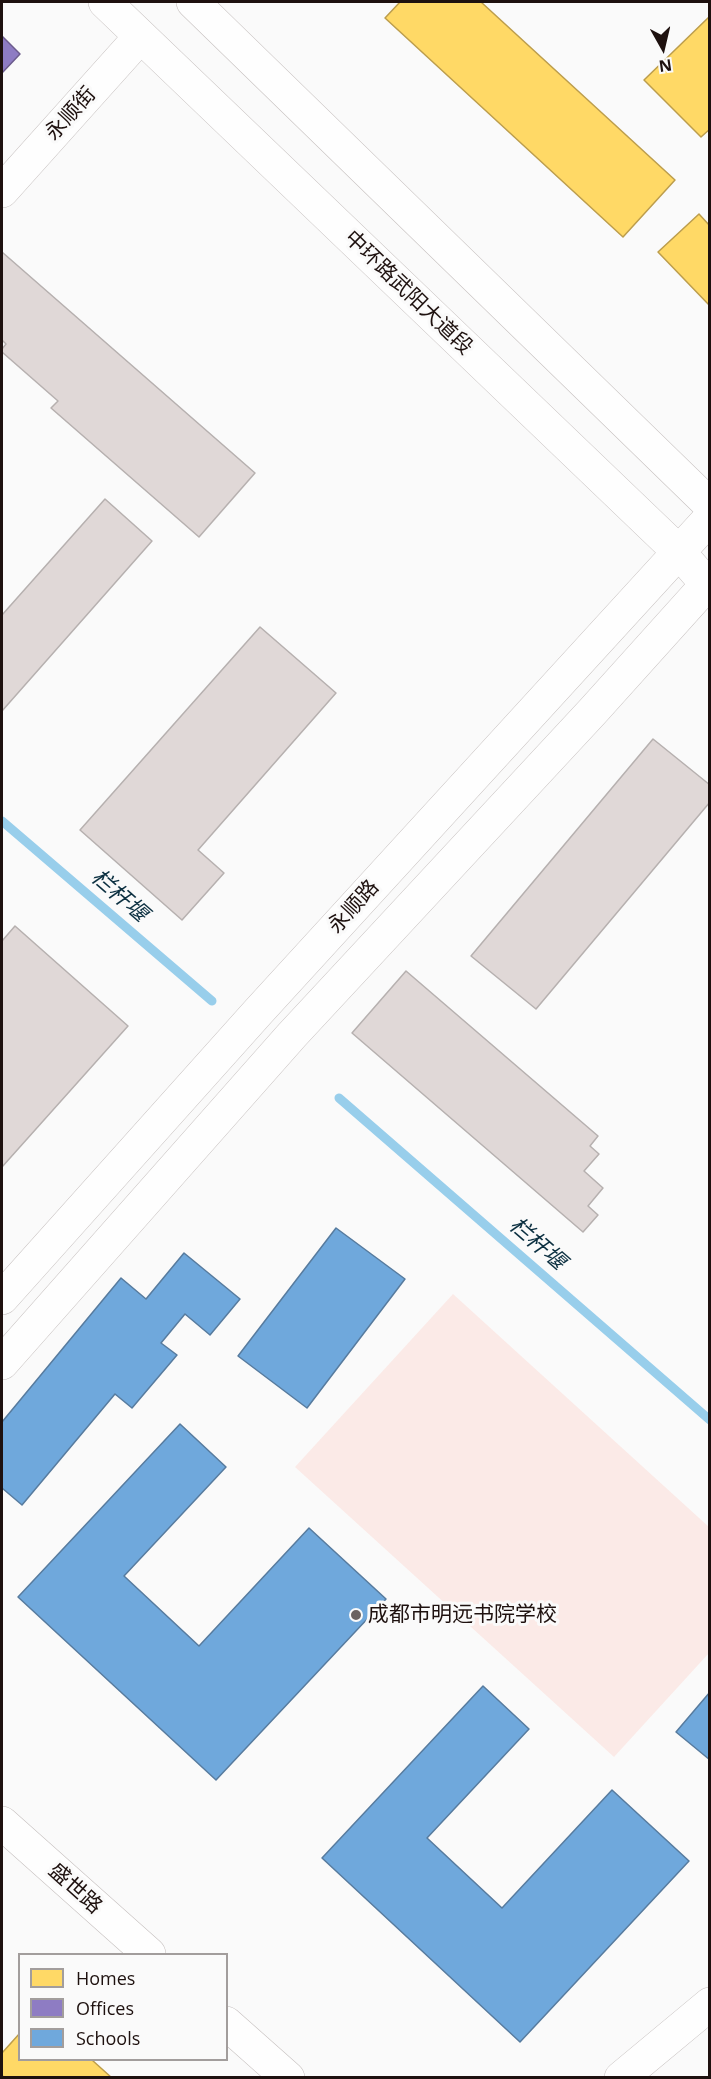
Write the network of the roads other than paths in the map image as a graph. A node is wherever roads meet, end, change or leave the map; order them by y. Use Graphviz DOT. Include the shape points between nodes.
graph roads {
  1 [pos="105,2"];
  2 [pos="193,2"];
  3 [pos="140,37"];
  4 [pos="2,191"];
  5 [pos="710,505"];
  6 [pos="710,518"];
  7 [pos="678,552"];
  8 [pos="709,584"];
  9 [pos="2,1298"];
  10 [pos="2,1363"];
  11 [pos="2,1823"];
  12 [pos="148,1953"];
  13 [pos="710,2004"];
  14 [pos="228,2025"];
  15 [pos="288,2078"];
  16 [pos="621,2078"];
  1 -- 3 [label="main road, 中环路武阳大道段"];
  2 -- 5 [label="main road"];
  3 -- 4 [label="main road, 永顺街"];
  3 -- 7 [label="main road, 中环路武阳大道段"];
  6 -- 7 [label="main road, 永顺路"];
  7 -- 8 [label="main road, 中环路武阳大道段"];
  7 -- 9 [label="main road, 永顺路"];
  8 -- 10 [label="main road" via="292,1035"];
  11 -- 12 [label="main road, 盛世路"];
  13 -- 16 [label="main road"];
  14 -- 15 [label="main road"];
}
